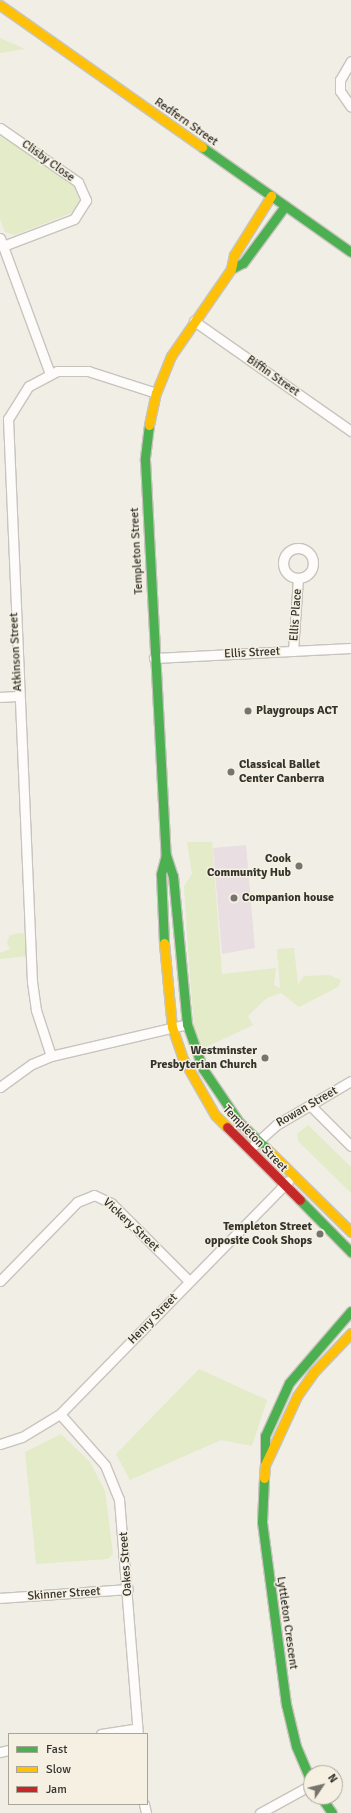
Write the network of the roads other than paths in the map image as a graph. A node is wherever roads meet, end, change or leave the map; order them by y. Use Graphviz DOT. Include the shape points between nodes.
graph roads {
  1 [pos="2,8"];
  2 [pos="351,61"];
  3 [pos="351,106"];
  4 [pos="0,128"];
  5 [pos="271,196"];
  6 [pos="285,206"];
  7 [pos="2,242"];
  8 [pos="351,252"];
  9 [pos="230,269"];
  10 [pos="194,321"];
  11 [pos="50,374"];
  12 [pos="156,393"];
  13 [pos="351,431"];
  14 [pos="298,578"];
  15 [pos="351,648"];
  16 [pos="293,651"];
  17 [pos="154,658"];
  18 [pos="18,696"];
  19 [pos="0,697"];
  20 [pos="166,855"];
  21 [pos="187,1024"];
  22 [pos="172,1027"];
  23 [pos="51,1056"];
  24 [pos="351,1082"];
  25 [pos="0,1088"];
  26 [pos="310,1105"];
  27 [pos="258,1141"];
  28 [pos="351,1146"];
  29 [pos="248,1152"];
  30 [pos="293,1176"];
  31 [pos="283,1186"];
  32 [pos="351,1232"];
  33 [pos="351,1252"];
  34 [pos="0,1281"];
  35 [pos="190,1281"];
  36 [pos="351,1311"];
  37 [pos="351,1333"];
  38 [pos="60,1414"];
  39 [pos="0,1444"];
  40 [pos="265,1465"];
  41 [pos="128,1589"];
  42 [pos="0,1598"];
  43 [pos="138,1731"];
  44 [pos="113,1733"];
  45 [pos="304,1765"];
  46 [pos="303,1789"];
  47 [pos="260,1813"];
  1 -- 5 [label="street, Redfern Street"];
  2 -- 3 [label="street" via="340,80 340,91"];
  4 -- 7 [label="street, Clisby Close" via="78,182 86,200 74,219"];
  5 -- 6 [label="street, Redfern Street"];
  5 -- 9 [label="street, Templeton Street" via="234,255"];
  6 -- 8 [label="street, Redfern Street"];
  6 -- 9 [label="street, Templeton Street" via="242,262"];
  7 -- 11 [label="street, Clisby Close"];
  9 -- 10 [label="street, Templeton Street"];
  10 -- 12 [label="street, Templeton Street" via="171,356"];
  10 -- 13 [label="street, Biffin Street"];
  11 -- 12 [label="street" via="88,371"];
  11 -- 18 [label="street, Atkinson Street" via="18,398 6,433"];
  12 -- 17 [label="street, Templeton Street" via="145,460"];
  14 -- 16 [label="street, Ellis Place"];
  15 -- 16 [label="street, Ellis Street"];
  16 -- 17 [label="street, Ellis Street"];
  17 -- 20 [label="street, Templeton Street"];
  18 -- 19 [label="street"];
  18 -- 23 [label="street, Atkinson Street" via="32,982 36,1010"];
  20 -- 21 [label="street, Templeton Street" via="173,876"];
  20 -- 22 [label="street, Templeton Street" via="162,874 166,982"];
  21 -- 22 [label="street"];
  21 -- 27 [label="street, Templeton Street" via="203,1069 219,1097"];
  22 -- 23 [label="street"];
  22 -- 29 [label="street, Templeton Street" via="196,1088 215,1115"];
  23 -- 25 [label="street" via="32,1064"];
  24 -- 26 [label="street, Rowan Street"];
  26 -- 27 [label="street, Rowan Street" via="276,1125"];
  26 -- 28 [label="street"];
  27 -- 29 [label="street, Rowan Street"];
  27 -- 30 [label="street, Templeton Street"];
  29 -- 31 [label="street, Templeton Street"];
  30 -- 31 [label="street, Henry Street"];
  30 -- 32 [label="street, Templeton Street"];
  31 -- 33 [label="street, Templeton Street"];
  31 -- 35 [label="street, Henry Street"];
  34 -- 35 [label="street, Vickery Street" via="77,1202 94,1196 111,1203"];
  35 -- 38 [label="street, Henry Street"];
  36 -- 40 [label="street, Lyttleton Crescent" via="289,1383 265,1436"];
  37 -- 40 [label="street, Lyttleton Crescent" via="313,1373 297,1396"];
  38 -- 39 [label="street, Henry Street" via="22,1437"];
  38 -- 41 [label="street, Oakes Street" via="91,1445 115,1487 123,1523"];
  40 -- 45 [label="street, Lyttleton Crescent" via="262,1522 286,1704 296,1746"];
  41 -- 42 [label="street, Skinner Street"];
  41 -- 43 [label="street, Oakes Street"];
  43 -- 44 [label="street"];
  46 -- 47 [label="street"];
}
